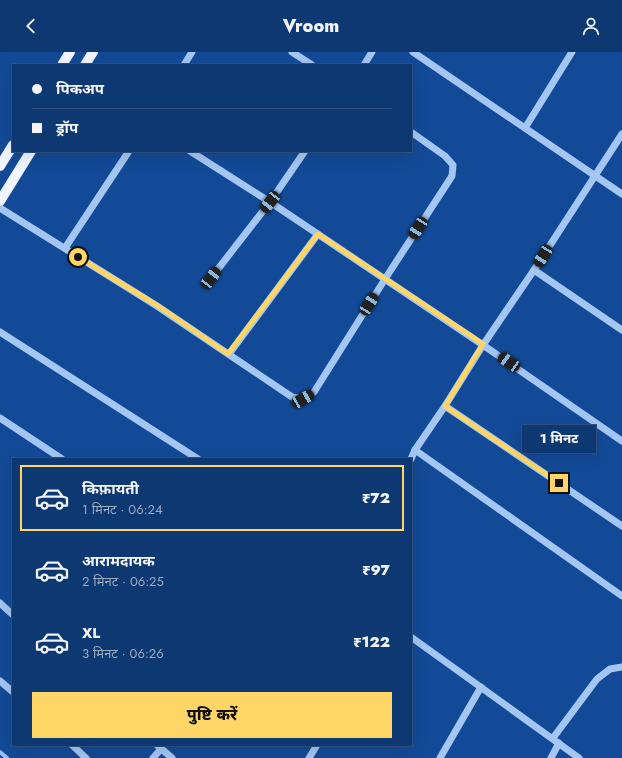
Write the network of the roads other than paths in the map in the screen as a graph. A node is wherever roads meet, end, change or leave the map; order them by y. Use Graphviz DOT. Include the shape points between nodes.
graph roads {
  1 [pos="70,52"];
  2 [pos="93,52"];
  3 [pos="192,52"];
  4 [pos="292,52"];
  5 [pos="372,52"];
  6 [pos="413,52"];
  7 [pos="572,52"];
  8 [pos="63,64"];
  9 [pos="86,64"];
  10 [pos="185,64"];
  11 [pos="310,64"];
  12 [pos="365,64"];
  13 [pos="525,128"];
  14 [pos="412,133"];
  15 [pos="622,134"];
  16 [pos="12,147"];
  17 [pos="30,152"];
  18 [pos="128,152"];
  19 [pos="192,152"];
  20 [pos="304,152"];
  21 [pos="0,166"];
  22 [pos="594,175"];
  23 [pos="622,194"];
  24 [pos="0,201"];
  25 [pos="270,202"];
  26 [pos="0,208"];
  27 [pos="318,234"];
  28 [pos="65,248"];
  29 [pos="534,270"];
  30 [pos="211,278"];
  31 [pos="385,279"];
  32 [pos="622,330"];
  33 [pos="0,332"];
  34 [pos="483,344"];
  35 [pos="228,354"];
  36 [pos="445,406"];
  37 [pos="0,418"];
  38 [pos="622,441"];
  39 [pos="415,450"];
  40 [pos="60,458"];
  41 [pos="196,458"];
  42 [pos="411,458"];
  43 [pos="622,526"];
  44 [pos="622,596"];
  45 [pos="0,603"];
  46 [pos="12,614"];
  47 [pos="412,638"];
  48 [pos="622,667"];
  49 [pos="0,681"];
  50 [pos="481,687"];
  51 [pos="12,691"];
  52 [pos="556,740"];
  53 [pos="73,746"];
  54 [pos="316,746"];
  55 [pos="159,747"];
  56 [pos="86,758"];
  57 [pos="153,758"];
  58 [pos="172,758"];
  59 [pos="309,758"];
  60 [pos="440,758"];
  61 [pos="551,758"];
  62 [pos="579,758"];
  1 -- 8 [label="main road"];
  2 -- 9 [label="main road"];
  3 -- 10 [label="street"];
  4 -- 11 [label="street"];
  5 -- 12 [label="street"];
  6 -- 13 [label="street"];
  7 -- 13 [label="street"];
  13 -- 22 [label="street"];
  14 -- 31 [label="street" via="445,156 453,165 452,176"];
  15 -- 22 [label="street"];
  16 -- 21 [label="main road"];
  17 -- 24 [label="main road"];
  18 -- 28 [label="street"];
  19 -- 25 [label="street"];
  20 -- 25 [label="street"];
  22 -- 23 [label="street"];
  22 -- 29 [label="street"];
  25 -- 27 [label="street"];
  25 -- 30 [label="street"];
  26 -- 28 [label="street"];
  27 -- 31 [label="street"];
  27 -- 35 [label="street"];
  28 -- 35 [label="street" via="158,306"];
  29 -- 32 [label="street"];
  29 -- 34 [label="street"];
  31 -- 34 [label="street"];
  31 -- 35 [label="street" via="314,392 303,399 292,396"];
  33 -- 41 [label="street"];
  34 -- 36 [label="street"];
  34 -- 38 [label="street"];
  36 -- 39 [label="street"];
  36 -- 43 [label="street"];
  37 -- 40 [label="street"];
  39 -- 42 [label="street"];
  39 -- 44 [label="street"];
  45 -- 46 [label="street"];
  47 -- 50 [label="street"];
  48 -- 52 [label="street" via="610,669 597,679"];
  49 -- 51 [label="street"];
  50 -- 52 [label="street"];
  50 -- 60 [label="street"];
  52 -- 61 [label="street"];
  52 -- 62 [label="street"];
  53 -- 56 [label="street"];
  54 -- 59 [label="street"];
  55 -- 57 [label="street"];
  55 -- 58 [label="street"];
}
